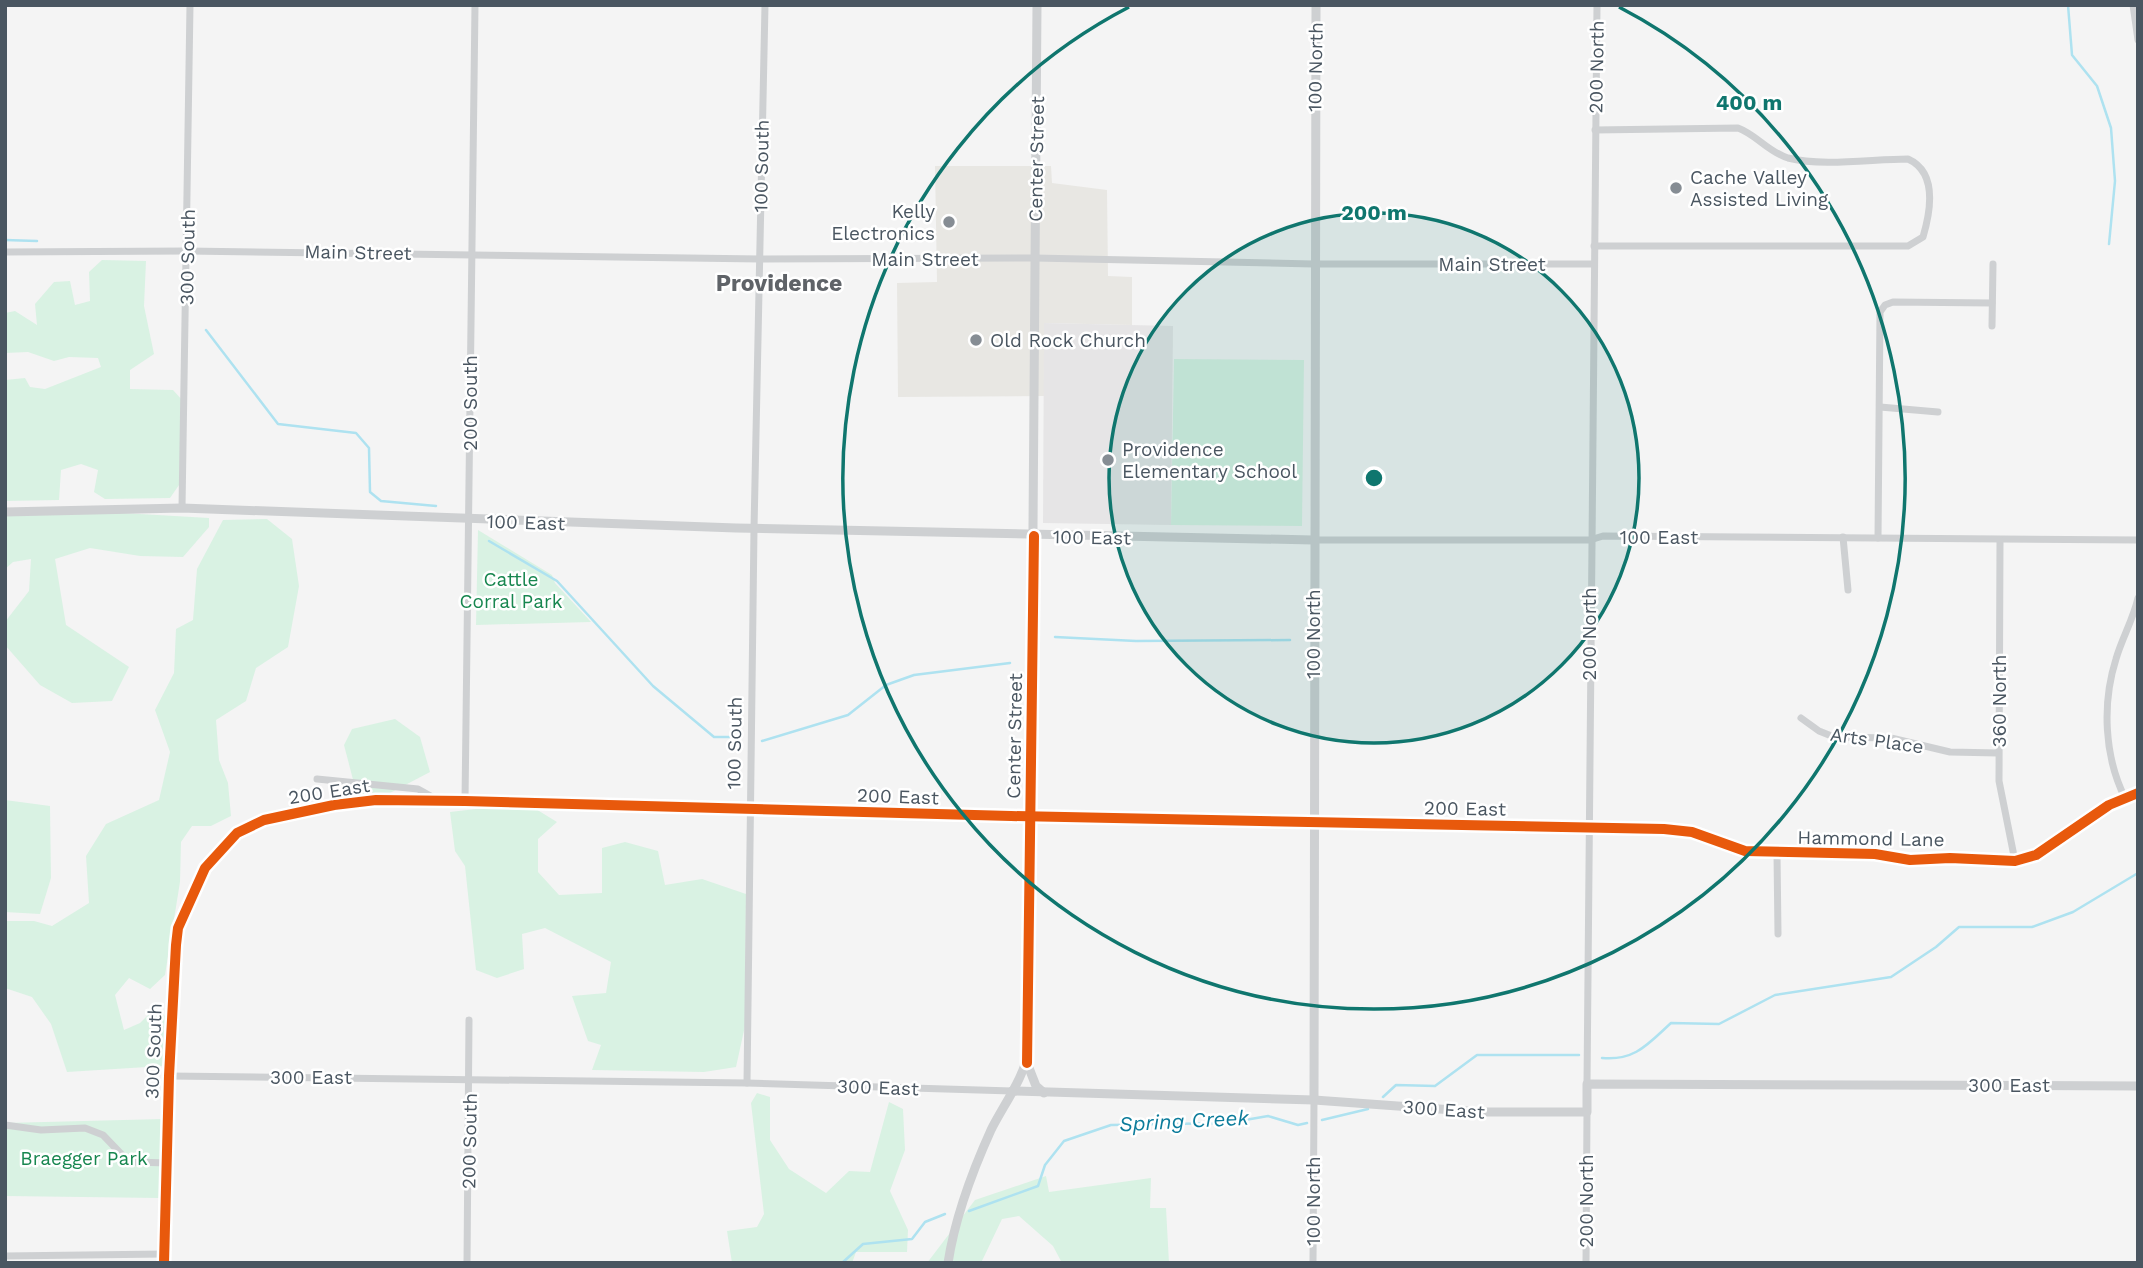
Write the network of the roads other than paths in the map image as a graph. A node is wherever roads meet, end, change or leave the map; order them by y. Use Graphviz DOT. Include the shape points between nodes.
graph roads {
  1 [pos="190,5"];
  2 [pos="475,5"];
  3 [pos="765,5"];
  4 [pos="1037,5"];
  5 [pos="1315,5"];
  6 [pos="1597,5"];
  7 [pos="2133,5"];
  8 [pos="2138,40"];
  9 [pos="1595,130"];
  10 [pos="1594,246"];
  11 [pos="187,251"];
  12 [pos="5,252"];
  13 [pos="471,253"];
  14 [pos="1035,258"];
  15 [pos="760,259"];
  16 [pos="1313,264"];
  17 [pos="1593,264"];
  18 [pos="1993,264"];
  19 [pos="1992,303"];
  20 [pos="1992,326"];
  21 [pos="1880,407"];
  22 [pos="1938,412"];
  23 [pos="182,508"];
  24 [pos="5,512"];
  25 [pos="469,521"];
  26 [pos="754,529"];
  27 [pos="1034,536"];
  28 [pos="1843,537"];
  29 [pos="1878,538"];
  30 [pos="1590,540"];
  31 [pos="2000,540"];
  32 [pos="2138,540"];
  33 [pos="1313,541"];
  34 [pos="1849,590"];
  35 [pos="2138,598"];
  36 [pos="1801,718"];
  37 [pos="1998,753"];
  38 [pos="317,779"];
  39 [pos="2138,793"];
  40 [pos="2125,798"];
  41 [pos="440,801"];
  42 [pos="466,801"];
  43 [pos="751,810"];
  44 [pos="1031,817"];
  45 [pos="1314,822"];
  46 [pos="1589,829"];
  47 [pos="219,850"];
  48 [pos="1777,854"];
  49 [pos="2015,861"];
  50 [pos="1778,934"];
  51 [pos="469,1020"];
  52 [pos="1027,1063"];
  53 [pos="169,1076"];
  54 [pos="470,1078"];
  55 [pos="747,1083"];
  56 [pos="1587,1084"];
  57 [pos="2138,1086"];
  58 [pos="1012,1091"];
  59 [pos="1044,1093"];
  60 [pos="1314,1100"];
  61 [pos="1587,1112"];
  62 [pos="5,1125"];
  63 [pos="167,1163"];
  64 [pos="5,1256"];
  65 [pos="41,1259"];
  66 [pos="164,1259"];
  67 [pos="467,1263"];
  68 [pos="948,1263"];
  69 [pos="1313,1263"];
  70 [pos="1586,1263"];
  1 -- 11 [label="street, 300 South"];
  2 -- 13 [label="street, 200 South"];
  3 -- 15 [label="street, 100 South"];
  4 -- 14 [label="street, Center Street"];
  5 -- 16 [label="street, 100 North"];
  6 -- 9 [label="street, 200 North"];
  7 -- 8 [label="street"];
  9 -- 10 [label="street, 200 North"];
  9 -- 10 [label="street" via="1738,128 1789,158 1908,159 1921,165 1928,180 1928,219 1923,237 1908,246"];
  10 -- 17 [label="street, 200 North"];
  11 -- 12 [label="street, Main Street"];
  11 -- 13 [label="street, Main Street"];
  11 -- 23 [label="street, 300 South"];
  13 -- 15 [label="street, Main Street"];
  13 -- 25 [label="street, 200 South"];
  14 -- 15 [label="street, Main Street"];
  14 -- 16 [label="street, Main Street"];
  14 -- 27 [label="street, Center Street"];
  15 -- 26 [label="street, 100 South"];
  16 -- 17 [label="street, Main Street"];
  16 -- 33 [label="street, 100 North"];
  17 -- 30 [label="street, 200 North"];
  18 -- 19 [label="street"];
  19 -- 20 [label="street"];
  19 -- 21 [label="street" via="1885,305 1880,312"];
  21 -- 22 [label="street"];
  21 -- 29 [label="street"];
  23 -- 24 [label="street, 100 East"];
  23 -- 25 [label="street, 100 East"];
  25 -- 26 [label="street, 100 East"];
  25 -- 42 [label="street, 200 South"];
  26 -- 27 [label="street, 100 East"];
  26 -- 43 [label="street, 100 South"];
  27 -- 33 [label="street, 100 East"];
  27 -- 44 [label="street, Center Street"];
  28 -- 29 [label="street, 100 East"];
  28 -- 30 [label="street, 100 East" via="1603,536"];
  28 -- 34 [label="street"];
  29 -- 31 [label="street, 100 East"];
  30 -- 33 [label="street, 100 East"];
  30 -- 46 [label="street, 200 North"];
  31 -- 32 [label="street, 100 East"];
  31 -- 37 [label="street, 360 North"];
  33 -- 45 [label="street, 100 North"];
  35 -- 40 [label="street" via="2108,692 2112,767"];
  36 -- 37 [label="street, Arts Place" via="1834,737 1891,738 1950,752"];
  37 -- 49 [label="street, 360 North" via="1998,781"];
  38 -- 41 [label="street" via="418,789"];
  39 -- 40 [label="street, Hammond Lane"];
  40 -- 49 [label="street, Hammond Lane" via="2036,855"];
  41 -- 42 [label="street, 200 East"];
  41 -- 47 [label="street, 200 East" via="355,802 264,820 237,833"];
  42 -- 43 [label="street, 200 East"];
  43 -- 44 [label="street, 200 East"];
  43 -- 55 [label="street, 100 South"];
  44 -- 45 [label="street, 200 East"];
  44 -- 52 [label="street, Center Street"];
  45 -- 46 [label="street, 200 East"];
  45 -- 60 [label="street, 100 North"];
  46 -- 48 [label="street, Hammond Lane" via="1692,832 1745,851"];
  46 -- 56 [label="street, 200 North"];
  47 -- 53 [label="street, 300 South" via="205,868 178,928"];
  48 -- 49 [label="street, Hammond Lane"];
  48 -- 50 [label="street"];
  51 -- 54 [label="street, 200 South"];
  52 -- 58 [label="street, Center Street"];
  52 -- 59 [label="street" via="1036,1086"];
  53 -- 54 [label="street, 300 East"];
  53 -- 63 [label="street, 300 South"];
  54 -- 55 [label="street, 300 East"];
  54 -- 67 [label="street, 200 South"];
  55 -- 58 [label="street, 300 East"];
  56 -- 57 [label="street, 300 East"];
  56 -- 61 [label="street, 200 North"];
  58 -- 59 [label="street, 300 East"];
  58 -- 68 [label="street, Center Street" via="964,1198"];
  59 -- 60 [label="street, 300 East"];
  60 -- 61 [label="street, 300 East" via="1481,1112"];
  60 -- 69 [label="street, 100 North"];
  61 -- 70 [label="street, 200 North"];
  62 -- 63 [label="street" via="41,1130 85,1128 103,1135 126,1159"];
  63 -- 66 [label="street, 300 South"];
  64 -- 65 [label="street"];
  65 -- 66 [label="street"];
}
